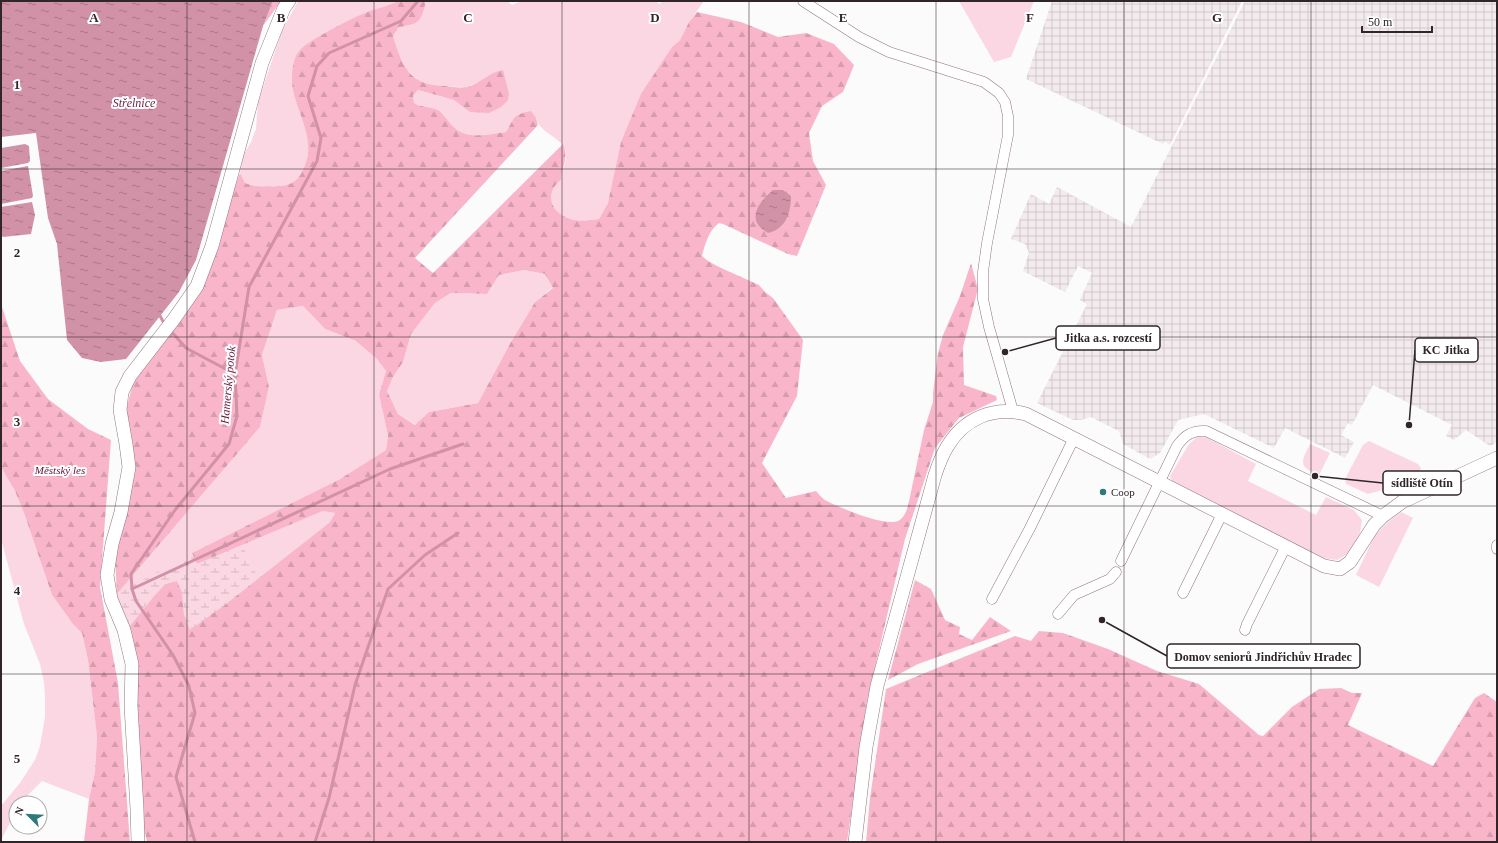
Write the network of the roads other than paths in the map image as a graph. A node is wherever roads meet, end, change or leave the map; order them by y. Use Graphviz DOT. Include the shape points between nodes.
graph roads {
  1 [pos="288,1"];
  2 [pos="803,1"];
  3 [pos="1014,411"];
  4 [pos="1074,438"];
  5 [pos="1497,458"];
  6 [pos="1160,482"];
  7 [pos="1222,514"];
  8 [pos="1382,516"];
  9 [pos="1497,545"];
  10 [pos="1497,550"];
  11 [pos="1283,552"];
  12 [pos="1121,562"];
  13 [pos="1116,572"];
  14 [pos="1183,594"];
  15 [pos="992,599"];
  16 [pos="1058,614"];
  17 [pos="1245,630"];
  18 [pos="138,842"];
  19 [pos="855,842"];
  1 -- 18 [label="street" via="262,63 212,246 197,286 130,376 122,392 120,410 129,467 107,576 132,664 130,706"];
  2 -- 3 [label="street" via="889,52 984,82 1005,102 1008,135 987,243 983,299"];
  3 -- 4 [label="street" via="1026,414"];
  3 -- 19 [label="street" via="996,412 968,423 946,448 935,475 877,686 866,747"];
  4 -- 6 [label="street"];
  4 -- 15 [label="street" via="1034,521"];
  5 -- 8 [label="street" via="1402,502"];
  6 -- 7 [label="street"];
  6 -- 8 [label="street" via="1184,437 1198,430 1206,431"];
  6 -- 12 [label="street"];
  7 -- 8 [label="street" via="1324,566 1340,569 1350,562 1368,532"];
  7 -- 14 [label="street"];
  9 -- 10 [label="street"];
  11 -- 17 [label="street"];
  13 -- 16 [label="street" via="1110,579 1074,595"];
}
